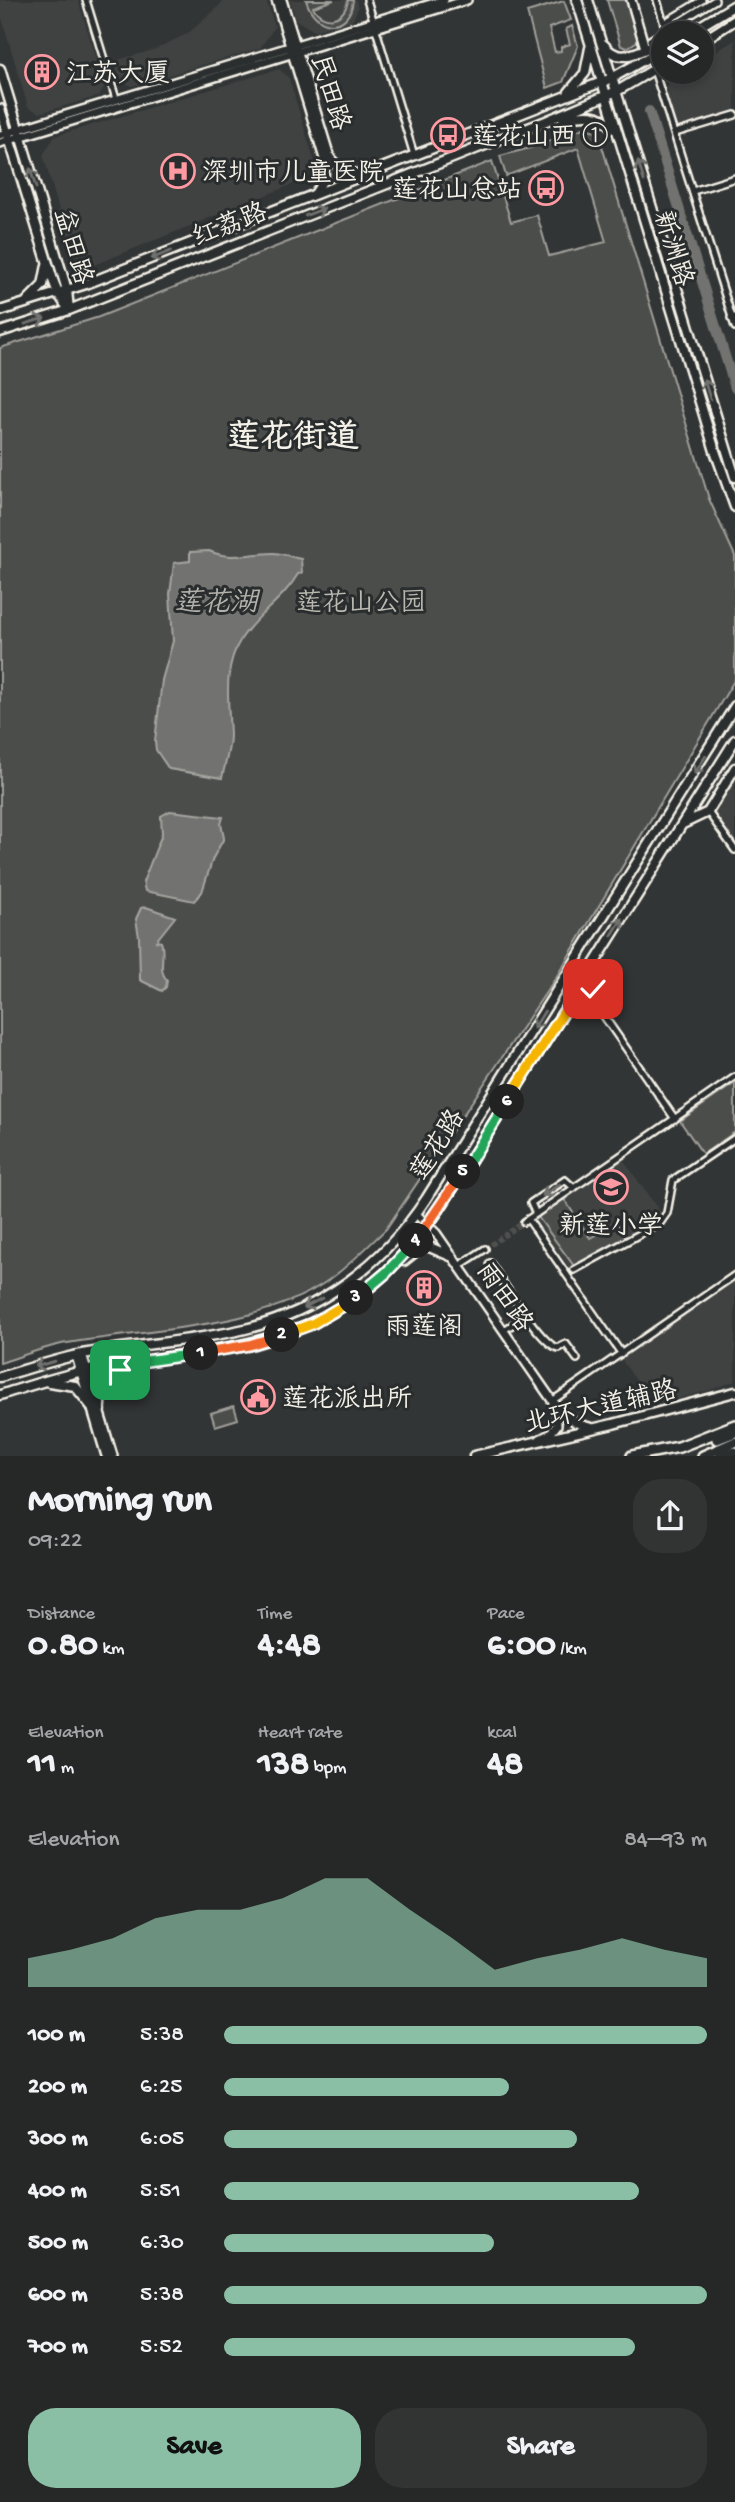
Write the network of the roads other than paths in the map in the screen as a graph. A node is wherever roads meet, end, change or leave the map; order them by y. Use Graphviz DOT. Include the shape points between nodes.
graph roads {
  1 [pos="86,0"];
  2 [pos="276,0"];
  3 [pos="282,0"];
  4 [pos="367,0"];
  5 [pos="444,0"];
  6 [pos="467,0"];
  7 [pos="577,0"];
  8 [pos="588,0"];
  9 [pos="631,0"];
  10 [pos="657,0"];
  11 [pos="702,0"];
  12 [pos="715,0"];
  13 [pos="735,5"];
  14 [pos="735,20"];
  15 [pos="663,21"];
  16 [pos="667,21"];
  17 [pos="681,21"];
  18 [pos="709,21"];
  19 [pos="374,25"];
  20 [pos="714,33"];
  21 [pos="589,38"];
  22 [pos="600,39"];
  23 [pos="649,44"];
  24 [pos="294,49"];
  25 [pos="651,56"];
  26 [pos="0,69"];
  27 [pos="651,72"];
  28 [pos="612,78"];
  29 [pos="602,82"];
  30 [pos="659,84"];
  31 [pos="616,92"];
  32 [pos="606,96"];
  33 [pos="563,97"];
  34 [pos="116,99"];
  35 [pos="0,109"];
  36 [pos="735,115"];
  37 [pos="546,121"];
  38 [pos="19,133"];
  39 [pos="618,133"];
  40 [pos="675,133"];
  41 [pos="6,136"];
  42 [pos="0,143"];
  43 [pos="414,155"];
  44 [pos="365,174"];
  45 [pos="735,178"];
  46 [pos="693,191"];
  47 [pos="315,194"];
  48 [pos="47,262"];
  49 [pos="67,290"];
  50 [pos="58,293"];
  51 [pos="25,303"];
  52 [pos="69,310"];
  53 [pos="0,311"];
  54 [pos="734,321"];
  55 [pos="0,331"];
  56 [pos="735,477"];
  57 [pos="735,508"];
  58 [pos="735,706"];
  59 [pos="735,740"];
  60 [pos="735,768"];
  61 [pos="708,812"];
  62 [pos="682,824"];
  63 [pos="735,850"];
  64 [pos="592,967"];
  65 [pos="567,1007"];
  66 [pos="599,1009"];
  67 [pos="735,1077"];
  68 [pos="675,1119"];
  69 [pos="735,1138"];
  70 [pos="574,1188"];
  71 [pos="416,1214"];
  72 [pos="536,1214"];
  73 [pos="428,1225"];
  74 [pos="485,1249"];
  75 [pos="453,1257"];
  76 [pos="490,1263"];
  77 [pos="395,1265"];
  78 [pos="459,1266"];
  79 [pos="574,1270"];
  80 [pos="735,1275"];
  81 [pos="526,1316"];
  82 [pos="504,1330"];
  83 [pos="621,1353"];
  84 [pos="79,1355"];
  85 [pos="577,1359"];
  86 [pos="133,1363"];
  87 [pos="84,1371"];
  88 [pos="0,1377"];
  89 [pos="43,1381"];
  90 [pos="735,1392"];
  91 [pos="0,1395"];
  92 [pos="554,1403"];
  93 [pos="96,1408"];
  94 [pos="735,1419"];
  95 [pos="735,1425"];
  96 [pos="594,1428"];
  97 [pos="735,1433"];
  98 [pos="709,1437"];
  99 [pos="536,1442"];
  100 [pos="735,1442"];
  101 [pos="679,1447"];
  102 [pos="735,1452"];
  103 [pos="106,1455"];
  104 [pos="113,1455"];
  105 [pos="474,1455"];
  106 [pos="632,1455"];
  107 [pos="703,1455"];
  108 [pos="721,1455"];
  1 -- 34 [label="street"];
  2 -- 24 [label="street, 民田路"];
  3 -- 24 [label="street, 民田路"];
  4 -- 19 [label="street"];
  5 -- 19 [label="street"];
  6 -- 19 [label="street"];
  7 -- 21 [label="main road, 新洲路"];
  8 -- 22 [label="main road, 新洲路"];
  9 -- 23 [label="street"];
  10 -- 15 [label="street"];
  11 -- 16 [label="street"];
  12 -- 17 [label="street"];
  13 -- 18 [label="main road"];
  14 -- 20 [label="main road"];
  19 -- 24 [label="street"];
  19 -- 43 [label="street"];
  21 -- 29 [label="main road, 新洲路"];
  21 -- 33 [label="main road" via="585,73"];
  22 -- 23 [label="main road" via="618,57 631,56"];
  22 -- 28 [label="main road, 新洲路"];
  24 -- 34 [label="street"];
  24 -- 38 [label="street"];
  24 -- 44 [label="street, 民田路" via="330,157 343,170"];
  24 -- 47 [label="street, 民田路" via="325,162 325,175"];
  25 -- 28 [label="main road, 红荔路"];
  26 -- 38 [label="main road, 益田路"];
  27 -- 31 [label="main road, 红荔路"];
  28 -- 29 [label="main road, 红荔路"];
  28 -- 31 [label="main road, 新洲路"];
  29 -- 32 [label="main road, 新洲路"];
  29 -- 33 [label="main road, 红荔路"];
  30 -- 40 [label="street"];
  31 -- 32 [label="main road, 红荔路"];
  56 -- 31 [label="main road, 新洲路, one-way"];
  32 -- 37 [label="main road, 红荔路"];
  32 -- 39 [label="main road, 新洲路"];
  33 -- 43 [label="main road, 红荔路"];
  34 -- 38 [label="street"];
  35 -- 41 [label="main road, 益田路"];
  36 -- 40 [label="street"];
  37 -- 39 [label="main road" via="588,114 604,119"];
  52 -- 37 [label="main road, 红荔路, one-way"];
  38 -- 41 [label="street"];
  49 -- 38 [label="main road, 益田路, one-way"];
  39 -- 57 [label="main road, 新洲路"];
  40 -- 46 [label="street"];
  41 -- 42 [label="street"];
  41 -- 48 [label="main road, 益田路"];
  43 -- 44 [label="main road, 红荔路"];
  44 -- 47 [label="main road, 红荔路"];
  45 -- 46 [label="street"];
  46 -- 54 [label="street"];
  47 -- 49 [label="main road, 红荔路, one-way"];
  48 -- 50 [label="main road, 益田路"];
  48 -- 51 [label="main road" via="43,285"];
  49 -- 50 [label="main road, 红荔路"];
  49 -- 52 [label="main road, 益田路"];
  50 -- 51 [label="main road, 红荔路"];
  50 -- 52 [label="main road, 益田路"];
  51 -- 53 [label="main road, 红荔路"];
  55 -- 52 [label="main road, 红荔路, one-way"];
  58 -- 71 [label="main road, 莲花路, one-way"];
  59 -- 62 [label="main road, 莲花路"];
  60 -- 61 [label="main road"];
  61 -- 62 [label="main road"];
  61 -- 63 [label="street"];
  64 -- 62 [label="main road, 莲花路, one-way"];
  64 -- 65 [label="main road, 莲花路"];
  64 -- 66 [label="street"];
  65 -- 66 [label="street" via="589,1003"];
  65 -- 73 [label="main road, 莲花路"];
  66 -- 68 [label="street"];
  67 -- 68 [label="street"];
  68 -- 70 [label="street"];
  69 -- 79 [label="street" via="673,1180 667,1213 656,1227"];
  70 -- 72 [label="street"];
  70 -- 72 [label="street, one-way" via="565,1180 531,1203"];
  71 -- 73 [label="street, 雨田路"];
  71 -- 84 [label="main road, 莲花路, one-way" via="359,1274 288,1315 231,1332"];
  72 -- 83 [label="street" via="526,1220"];
  73 -- 75 [label="street, 雨田路"];
  73 -- 77 [label="main road, 莲花路"];
  74 -- 78 [label="street"];
  75 -- 77 [label="main road" via="427,1246"];
  75 -- 78 [label="street, 雨田路"];
  76 -- 81 [label="street"];
  77 -- 86 [label="main road, 莲花路" via="352,1301 302,1328 249,1345"];
  78 -- 82 [label="street, 雨田路"];
  80 -- 83 [label="street"];
  81 -- 82 [label="street"];
  81 -- 85 [label="street" via="551,1347 566,1343"];
  82 -- 92 [label="street, 雨田路"];
  83 -- 92 [label="street"];
  84 -- 87 [label="street"];
  84 -- 88 [label="main road, 莲花路, one-way"];
  86 -- 87 [label="main road, 莲花路"];
  86 -- 93 [label="main road" via="108,1379"];
  87 -- 89 [label="main road, 莲花路"];
  87 -- 93 [label="street"];
  89 -- 91 [label="main road, 莲花路"];
  89 -- 93 [label="main road" via="75,1386"];
  90 -- 96 [label="main road, 北环大道辅路"];
  92 -- 96 [label="street, 雨田路" via="576,1423"];
  92 -- 99 [label="street" via="557,1425"];
  93 -- 103 [label="street"];
  93 -- 104 [label="street"];
  94 -- 98 [label="highway"];
  95 -- 98 [label="highway"];
  96 -- 99 [label="main road, 北环大道辅路"];
  97 -- 101 [label="highway"];
  98 -- 101 [label="highway"];
  99 -- 105 [label="main road, 北环大道辅路"];
  100 -- 107 [label="highway"];
  101 -- 106 [label="highway"];
  102 -- 108 [label="highway"];
}
